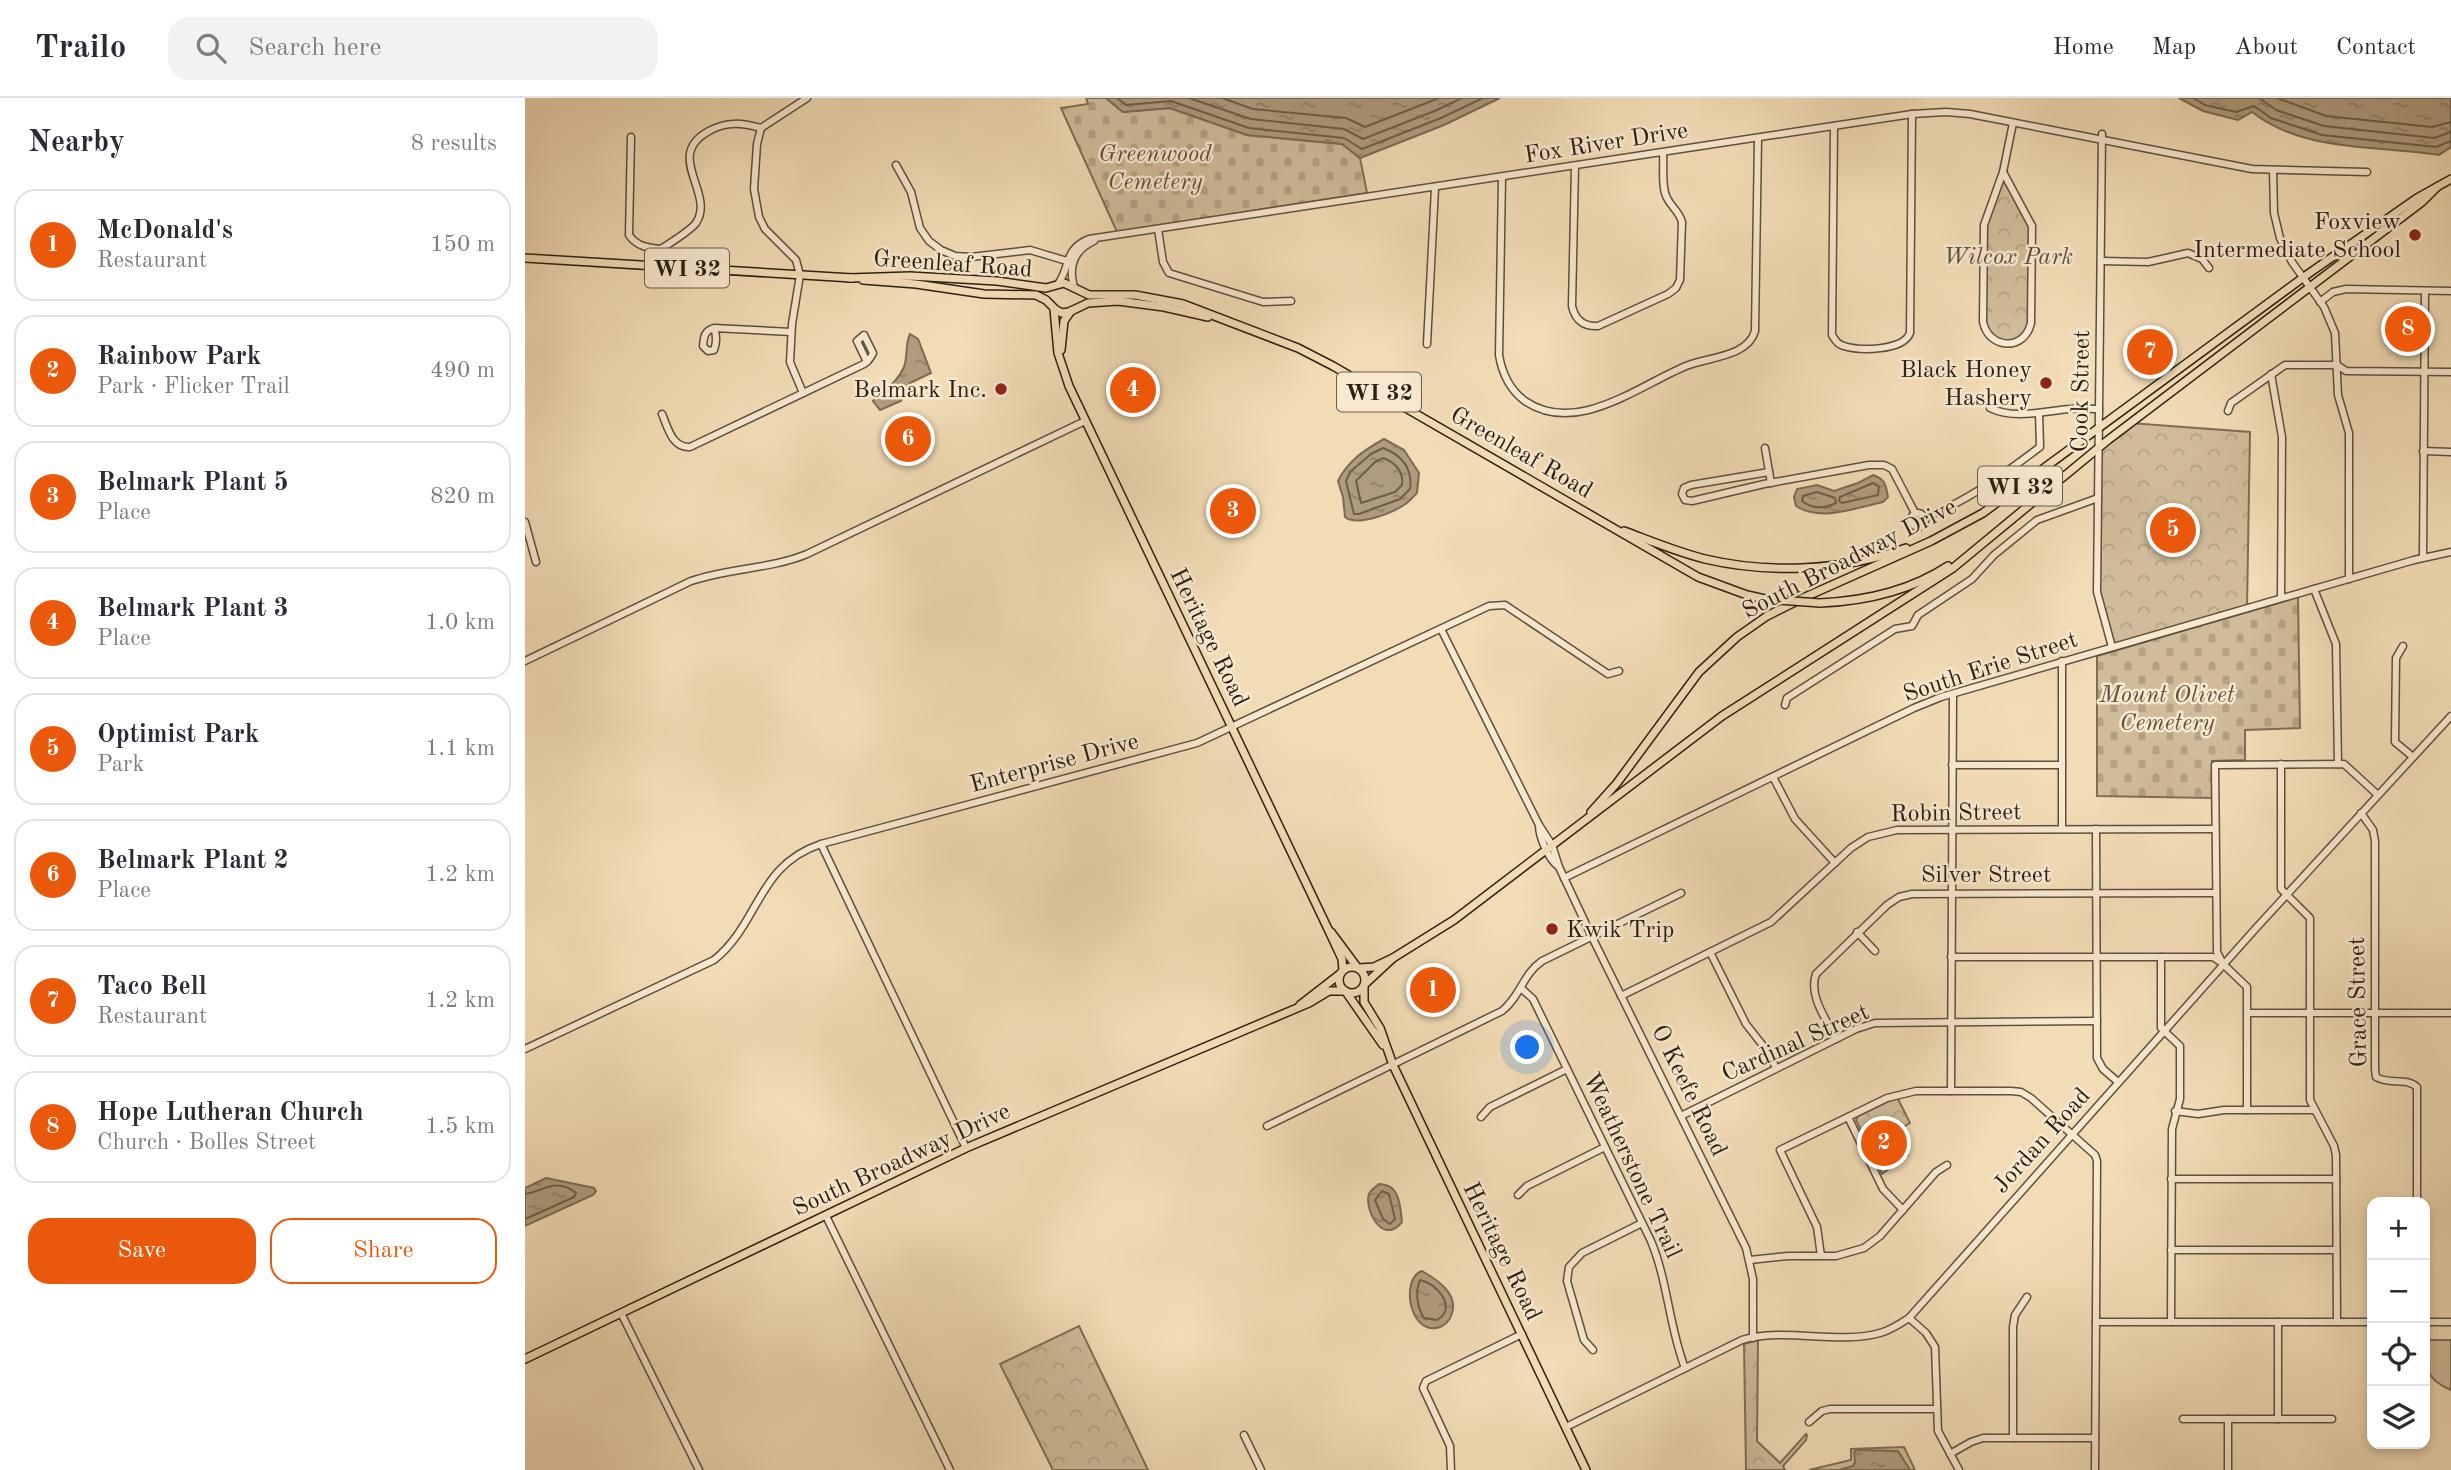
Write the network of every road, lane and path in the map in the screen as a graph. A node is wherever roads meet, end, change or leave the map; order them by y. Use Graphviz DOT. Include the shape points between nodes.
graph roads {
  1 [pos="807,98"];
  2 [pos="1912,114"];
  3 [pos="2013,122"];
  4 [pos="1835,126"];
  5 [pos="761,128"];
  6 [pos="631,136"];
  7 [pos="2102,137"];
  8 [pos="1758,138"];
  9 [pos="1664,153"];
  10 [pos="897,165"];
  11 [pos="1575,166"];
  12 [pos="2273,170"];
  13 [pos="2367,172"];
  14 [pos="2003,173"];
  15 [pos="1502,177"];
  16 [pos="2451,178"];
  17 [pos="2437,187"];
  18 [pos="1436,188"];
  19 [pos="1158,229"];
  20 [pos="1099,238"];
  21 [pos="661,249"];
  22 [pos="525,258"];
  23 [pos="1067,261"];
  24 [pos="2101,261"];
  25 [pos="662,266"];
  26 [pos="2209,268"];
  27 [pos="800,275"];
  28 [pos="849,278"];
  29 [pos="2303,278"];
  30 [pos="1057,285"];
  31 [pos="2310,287"];
  32 [pos="1076,289"];
  33 [pos="2425,291"];
  34 [pos="2451,291"];
  35 [pos="1291,301"];
  36 [pos="2321,302"];
  37 [pos="1052,306"];
  38 [pos="1073,310"];
  39 [pos="1222,320"];
  40 [pos="714,328"];
  41 [pos="792,332"];
  42 [pos="1427,344"];
  43 [pos="1061,361"];
  44 [pos="867,362"];
  45 [pos="2337,365"];
  46 [pos="2424,371"];
  47 [pos="2451,372"];
  48 [pos="2271,374"];
  49 [pos="803,393"];
  50 [pos="1990,408"];
  51 [pos="2099,409"];
  52 [pos="2228,411"];
  53 [pos="662,414"];
  54 [pos="2039,414"];
  55 [pos="1085,421"];
  56 [pos="2099,428"];
  57 [pos="1765,448"];
  58 [pos="2098,448"];
  59 [pos="2423,451"];
  60 [pos="2451,452"];
  61 [pos="1769,472"];
  62 [pos="1771,483"];
  63 [pos="2098,498"];
  64 [pos="1915,513"];
  65 [pos="1925,517"];
  66 [pos="525,522"];
  67 [pos="1614,527"];
  68 [pos="1936,537"];
  69 [pos="1978,547"];
  70 [pos="2451,552"];
  71 [pos="2423,557"];
  72 [pos="536,562"];
  73 [pos="2349,579"];
  74 [pos="2314,589"];
  75 [pos="2281,598"];
  76 [pos="1441,629"];
  77 [pos="2403,646"];
  78 [pos="2112,647"];
  79 [pos="525,661"];
  80 [pos="2063,661"];
  81 [pos="1619,671"];
  82 [pos="1952,694"];
  83 [pos="1785,705"];
  84 [pos="2451,716"];
  85 [pos="2444,724"];
  86 [pos="1232,728"];
  87 [pos="2451,730"];
  88 [pos="2413,757"];
  89 [pos="2281,764"];
  90 [pos="2338,764"];
  91 [pos="1952,765"];
  92 [pos="2062,765"];
  93 [pos="1773,777"];
  94 [pos="2378,795"];
  95 [pos="2361,813"];
  96 [pos="1581,822"];
  97 [pos="1952,829"];
  98 [pos="2062,829"];
  99 [pos="2097,829"];
  100 [pos="2215,829"];
  101 [pos="821,844"];
  102 [pos="1549,847"];
  103 [pos="1835,863"];
  104 [pos="1564,877"];
  105 [pos="1952,893"];
  106 [pos="2097,893"];
  107 [pos="2215,893"];
  108 [pos="1681,894"];
  109 [pos="2286,895"];
  110 [pos="1328,929"];
  111 [pos="1857,933"];
  112 [pos="1592,937"];
  113 [pos="1875,951"];
  114 [pos="1710,952"];
  115 [pos="1951,957"];
  116 [pos="2097,957"];
  117 [pos="2161,957"];
  118 [pos="1393,958"];
  119 [pos="2223,964"];
  120 [pos="1358,968"];
  121 [pos="1341,972"];
  122 [pos="1364,985"];
  123 [pos="1521,988"];
  124 [pos="1346,992"];
  125 [pos="1622,996"];
  126 [pos="1299,1005"];
  127 [pos="2247,1013"];
  128 [pos="2310,1013"];
  129 [pos="2374,1013"];
  130 [pos="2451,1013"];
  131 [pos="1951,1021"];
  132 [pos="2097,1021"];
  133 [pos="2164,1032"];
  134 [pos="1836,1039"];
  135 [pos="1386,1048"];
  136 [pos="525,1049"];
  137 [pos="1393,1065"];
  138 [pos="1776,1068"];
  139 [pos="1567,1069"];
  140 [pos="2118,1082"];
  141 [pos="1951,1091"];
  142 [pos="2247,1110"];
  143 [pos="2314,1110"];
  144 [pos="2175,1111"];
  145 [pos="1681,1116"];
  146 [pos="1481,1117"];
  147 [pos="1848,1117"];
  148 [pos="1267,1126"];
  149 [pos="2072,1134"];
  150 [pos="1605,1147"];
  151 [pos="966,1148"];
  152 [pos="1947,1165"];
  153 [pos="2171,1179"];
  154 [pos="2336,1179"];
  155 [pos="1518,1195"];
  156 [pos="2417,1197"];
  157 [pos="1903,1210"];
  158 [pos="826,1216"];
  159 [pos="1642,1223"];
  160 [pos="2171,1250"];
  161 [pos="2336,1250"];
  162 [pos="1821,1256"];
  163 [pos="1750,1259"];
  164 [pos="2027,1297"];
  165 [pos="621,1313"];
  166 [pos="1909,1318"];
  167 [pos="2096,1322"];
  168 [pos="2171,1322"];
  169 [pos="2278,1322"];
  170 [pos="2337,1322"];
  171 [pos="2367,1322"];
  172 [pos="2430,1322"];
  173 [pos="2451,1322"];
  174 [pos="1522,1334"];
  175 [pos="1753,1338"];
  176 [pos="1593,1350"];
  177 [pos="525,1359"];
  178 [pos="1685,1368"];
  179 [pos="1937,1409"];
  180 [pos="2183,1419"];
  181 [pos="2228,1419"];
  182 [pos="2278,1419"];
  183 [pos="2332,1419"];
  184 [pos="1809,1422"];
  185 [pos="1566,1427"];
  186 [pos="1244,1435"];
  187 [pos="2013,1438"];
  188 [pos="2095,1438"];
  189 [pos="1950,1454"];
  190 [pos="699,1470"];
  191 [pos="950,1470"];
  192 [pos="1261,1470"];
  193 [pos="1451,1470"];
  194 [pos="1586,1470"];
  195 [pos="1959,1470"];
  196 [pos="2095,1470"];
  197 [pos="2228,1470"];
  1 -- 5 [label="street"];
  2 -- 3 [label="street, Fox River Drive" via="1946,112"];
  2 -- 4 [label="street, Fox River Drive"];
  2 -- 4 [label="street" via="1910,333 1901,345 1840,345 1832,332"];
  3 -- 7 [label="street, Fox River Drive"];
  3 -- 14 [label="street"];
  4 -- 8 [label="street, Fox River Drive"];
  5 -- 21 [label="street" via="728,124 695,140 689,160 700,206 696,223"];
  5 -- 27 [label="street" via="754,189 759,217 796,260"];
  6 -- 21 [label="street" via="629,235 643,247"];
  7 -- 12 [label="street, Fox River Drive"];
  7 -- 24 [label="street, Cook Street"];
  8 -- 9 [label="street, Fox River Drive"];
  8 -- 15 [label="street" via="1755,331 1751,341 1577,414 1532,405 1507,381 1499,355"];
  9 -- 11 [label="street, Fox River Drive"];
  9 -- 11 [label="street" via="1665,192 1682,222 1677,288 1598,327 1580,321 1573,311"];
  10 -- 23 [label="street" via="911,192 917,221 934,246 971,257 1030,250"];
  11 -- 15 [label="street, Fox River Drive"];
  12 -- 13 [label="street, Fox River Drive"];
  12 -- 29 [label="street" via="2277,227"];
  14 -- 14 [label="street" via="1984,225 1983,322 1989,337 2007,345 2025,337 2031,323 2032,226"];
  15 -- 18 [label="street, Fox River Drive"];
  16 -- 17 [label="main road, South Broadway Drive / WI 32"];
  17 -- 29 [label="main road, South Broadway Drive / WI 32"];
  17 -- 31 [label="main road, WI 32"];
  18 -- 19 [label="street, Fox River Drive"];
  18 -- 42 [label="street"];
  19 -- 20 [label="street, Fox River Drive"];
  19 -- 35 [label="street" via="1169,273 1263,302"];
  20 -- 23 [label="street, Fox River Drive" via="1080,243"];
  20 -- 32 [label="street" via="1076,255 1071,268"];
  21 -- 25 [label="street"];
  22 -- 25 [label="main road, Greenleaf Road / WI 32"];
  23 -- 30 [label="street, Fox River Drive"];
  24 -- 26 [label="street" via="2148,262 2188,253"];
  24 -- 51 [label="street, Cook Street"];
  25 -- 27 [label="main road, Greenleaf Road / WI 32"];
  27 -- 28 [label="main road, Greenleaf Road / WI 32"];
  27 -- 41 [label="street"];
  28 -- 30 [label="main road, Greenleaf Road / WI 32" via="910,276 1042,288"];
  28 -- 37 [label="main road, Greenleaf Road / WI 32" via="984,294 1036,295"];
  29 -- 31 [label="street"];
  29 -- 56 [label="main road, South Broadway Drive / WI 32"];
  30 -- 32 [label="main road, WI 32" via="1066,283"];
  30 -- 37 [label="main road" via="1050,295"];
  31 -- 36 [label="street"];
  31 -- 58 [label="main road, WI 32"];
  32 -- 38 [label="main road" via="1079,300"];
  32 -- 39 [label="main road, Greenleaf Road / WI 32" via="1089,295 1168,300"];
  33 -- 34 [label="street"];
  33 -- 36 [label="street" via="2346,289"];
  33 -- 46 [label="street"];
  36 -- 45 [label="street" via="2335,333"];
  37 -- 38 [label="main road, WI 32" via="1062,313"];
  37 -- 43 [label="main road, Heritage Road"];
  38 -- 39 [label="main road, Greenleaf Road / WI 32" via="1094,302 1131,302"];
  38 -- 43 [label="main road, Heritage Road" via="1064,321"];
  39 -- 67 [label="main road, Greenleaf Road / WI 32" via="1333,366"];
  40 -- 41 [label="street"];
  41 -- 49 [label="street" via="791,366"];
  43 -- 55 [label="main road, Heritage Road"];
  44 -- 49 [label="street"];
  45 -- 46 [label="street" via="2346,371"];
  45 -- 48 [label="street" via="2285,365"];
  45 -- 73 [label="street" via="2338,395 2349,433"];
  46 -- 47 [label="street"];
  46 -- 59 [label="street"];
  48 -- 52 [label="street" via="2231,403"];
  48 -- 75 [label="street" via="2282,438"];
  49 -- 53 [label="street" via="688,447 674,441"];
  50 -- 54 [label="street" via="2000,413"];
  51 -- 54 [label="street"];
  51 -- 56 [label="street, Cook Street"];
  54 -- 65 [label="street" via="2040,447 1993,482"];
  55 -- 79 [label="street" via="803,556 691,581"];
  55 -- 86 [label="main road, Heritage Road"];
  56 -- 58 [label="street, Cook Street"];
  56 -- 68 [label="main road, South Broadway Drive / WI 32" via="1983,513"];
  57 -- 61 [label="street"];
  58 -- 63 [label="street, Cook Street"];
  58 -- 69 [label="main road, WI 32"];
  59 -- 60 [label="street"];
  59 -- 71 [label="street"];
  61 -- 62 [label="street"];
  61 -- 62 [label="street" via="1687,486 1683,498 1692,501"];
  62 -- 64 [label="street" via="1884,465 1892,469"];
  63 -- 78 [label="street, Cook Street" via="2097,592"];
  63 -- 83 [label="street" via="2037,520 1972,579 1918,615 1912,626 1895,629 1787,698"];
  64 -- 65 [label="street"];
  64 -- 65 [label="street" via="1911,520 1915,526 1923,525"];
  66 -- 72 [label="street"];
  67 -- 68 [label="main road, WI 32" via="1695,556 1770,568 1861,560"];
  67 -- 69 [label="main road, WI 32, bridge" via="1698,577 1765,599 1820,603 1900,589"];
  68 -- 96 [label="main road, South Broadway Drive" via="1767,617 1724,648 1688,685 1617,783"];
  69 -- 96 [label="main road, South Broadway Drive" via="1927,587 1722,716"];
  70 -- 71 [label="street, South Erie Street"];
  71 -- 73 [label="street, South Erie Street"];
  73 -- 74 [label="street, South Erie Street"];
  74 -- 75 [label="street, South Erie Street"];
  74 -- 90 [label="street" via="2336,644"];
  75 -- 78 [label="street, South Erie Street"];
  76 -- 81 [label="street, Enterprise Drive" via="1489,606 1505,605 1608,674"];
  76 -- 86 [label="street, Enterprise Drive"];
  76 -- 102 [label="street, O Keefe Road"];
  77 -- 88 [label="street" via="2396,658 2395,741"];
  78 -- 80 [label="street, South Erie Street"];
  80 -- 82 [label="street, South Erie Street"];
  80 -- 92 [label="street"];
  82 -- 91 [label="street"];
  82 -- 93 [label="street, South Erie Street"];
  84 -- 85 [label="street, Jordan Road"];
  85 -- 87 [label="street"];
  85 -- 88 [label="street, Jordan Road"];
  86 -- 101 [label="street, Enterprise Drive" via="1180,748"];
  86 -- 110 [label="main road, Heritage Road"];
  88 -- 94 [label="street, Jordan Road"];
  89 -- 90 [label="street"];
  89 -- 100 [label="street" via="2215,765"];
  89 -- 109 [label="street" via="2281,889"];
  90 -- 94 [label="street" via="2344,764"];
  91 -- 92 [label="street"];
  91 -- 97 [label="street"];
  92 -- 98 [label="street"];
  93 -- 103 [label="street" via="1795,819"];
  93 -- 104 [label="street, South Erie Street"];
  94 -- 95 [label="street, Jordan Road"];
  95 -- 109 [label="street, Jordan Road"];
  95 -- 129 [label="street, Grace Street" via="2375,841"];
  96 -- 102 [label="main road, South Broadway Drive"];
  97 -- 98 [label="street, Robin Street"];
  97 -- 103 [label="street, Robin Street" via="1878,833"];
  97 -- 105 [label="street"];
  98 -- 99 [label="street, Robin Street"];
  99 -- 100 [label="street, Robin Street"];
  99 -- 106 [label="street"];
  100 -- 107 [label="street"];
  101 -- 136 [label="street, Enterprise Drive" via="793,857 776,872 736,937 714,960"];
  101 -- 151 [label="street"];
  102 -- 104 [label="street, O Keefe Road"];
  102 -- 118 [label="main road, South Broadway Drive" via="1454,920"];
  103 -- 114 [label="street, Robin Street" via="1778,917"];
  104 -- 112 [label="street, O Keefe Road"];
  105 -- 106 [label="street, Silver Street"];
  105 -- 111 [label="street, Silver Street" via="1899,897"];
  105 -- 115 [label="street"];
  106 -- 107 [label="street, Silver Street"];
  106 -- 116 [label="street"];
  107 -- 119 [label="street" via="2217,952"];
  108 -- 112 [label="street"];
  109 -- 119 [label="street, Jordan Road"];
  109 -- 128 [label="street" via="2311,918"];
  110 -- 120 [label="main road, Heritage Road"];
  110 -- 121 [label="main road, Heritage Road" via="1341,956"];
  111 -- 113 [label="street"];
  111 -- 134 [label="street, Silver Street" via="1813,980 1814,994"];
  112 -- 123 [label="street" via="1536,966"];
  112 -- 125 [label="street, O Keefe Road"];
  114 -- 125 [label="street, Robin Street"];
  114 -- 138 [label="street" via="1746,1024"];
  115 -- 116 [label="street"];
  115 -- 131 [label="street"];
  116 -- 117 [label="street"];
  116 -- 132 [label="street"];
  117 -- 119 [label="street" via="2213,957"];
  117 -- 133 [label="street"];
  118 -- 120 [label="main road, South Broadway Drive" via="1370,969"];
  118 -- 122 [label="main road, South Broadway Drive"];
  119 -- 127 [label="street" via="2247,987"];
  119 -- 133 [label="street, Jordan Road"];
  120 -- 121 [label="main road"];
  120 -- 122 [label="main road" via="1365,976"];
  121 -- 124 [label="main road" via="1339,983"];
  121 -- 126 [label="main road, South Broadway Drive"];
  122 -- 124 [label="main road" via="1356,993"];
  122 -- 135 [label="main road, Heritage Road" via="1364,1002"];
  123 -- 137 [label="street" via="1502,1011"];
  123 -- 139 [label="street, Weatherstone Trail" via="1533,999"];
  124 -- 126 [label="main road, South Broadway Drive" via="1329,991"];
  124 -- 135 [label="main road, Heritage Road"];
  125 -- 145 [label="street, O Keefe Road"];
  126 -- 151 [label="main road, South Broadway Drive"];
  127 -- 128 [label="street"];
  127 -- 142 [label="street"];
  128 -- 129 [label="street"];
  128 -- 143 [label="street" via="2310,1100"];
  129 -- 130 [label="street"];
  129 -- 156 [label="street, Grace Street" via="2376,1077 2410,1082 2418,1090"];
  131 -- 132 [label="street, Cardinal Street"];
  131 -- 134 [label="street, Cardinal Street" via="1875,1023"];
  131 -- 141 [label="street"];
  132 -- 140 [label="street" via="2098,1062"];
  133 -- 140 [label="street, Jordan Road"];
  133 -- 144 [label="street" via="2180,1046"];
  134 -- 138 [label="street, Cardinal Street"];
  135 -- 137 [label="main road, Heritage Road"];
  137 -- 148 [label="street"];
  137 -- 174 [label="main road, Heritage Road"];
  138 -- 145 [label="street, Cardinal Street"];
  139 -- 146 [label="street" via="1490,1107"];
  139 -- 150 [label="street, Weatherstone Trail"];
  140 -- 149 [label="street, Jordan Road"];
  141 -- 147 [label="street" via="1905,1092"];
  141 -- 149 [label="street" via="2021,1092"];
  142 -- 143 [label="street"];
  142 -- 144 [label="street"];
  143 -- 154 [label="street" via="2335,1146"];
  144 -- 153 [label="street"];
  145 -- 163 [label="street, O Keefe Road"];
  147 -- 157 [label="street" via="1883,1189"];
  147 -- 162 [label="street" via="1780,1150 1817,1227"];
  149 -- 166 [label="street, Jordan Road"];
  149 -- 167 [label="street" via="2097,1161"];
  150 -- 155 [label="street" via="1527,1186"];
  150 -- 159 [label="street, Weatherstone Trail"];
  151 -- 158 [label="main road, South Broadway Drive"];
  152 -- 157 [label="street"];
  153 -- 154 [label="street"];
  153 -- 160 [label="street"];
  154 -- 161 [label="street"];
  157 -- 162 [label="street" via="1864,1248"];
  158 -- 165 [label="main road, South Broadway Drive"];
  158 -- 191 [label="street"];
  159 -- 176 [label="street" via="1582,1253 1569,1267 1567,1281 1584,1339"];
  159 -- 178 [label="street, Weatherstone Trail" via="1662,1271"];
  160 -- 161 [label="street"];
  160 -- 168 [label="street"];
  161 -- 170 [label="street"];
  162 -- 163 [label="street"];
  163 -- 175 [label="street, O Keefe Road"];
  164 -- 187 [label="street" via="2013,1327"];
  165 -- 177 [label="main road, South Broadway Drive"];
  165 -- 190 [label="street"];
  166 -- 175 [label="street, Jordan Road" via="1891,1329 1864,1336"];
  166 -- 179 [label="street" via="1935,1347"];
  167 -- 168 [label="street"];
  167 -- 188 [label="street"];
  168 -- 169 [label="street"];
  169 -- 170 [label="street"];
  169 -- 182 [label="street"];
  170 -- 171 [label="street"];
  172 -- 173 [label="street"];
  174 -- 185 [label="main road, Heritage Road"];
  174 -- 193 [label="street" via="1426,1381 1423,1388 1450,1446"];
  175 -- 178 [label="street, Jordan Road"];
  178 -- 185 [label="street, Jordan Road"];
  179 -- 184 [label="street" via="1830,1409"];
  179 -- 189 [label="street" via="1938,1432"];
  180 -- 181 [label="street"];
  181 -- 182 [label="street"];
  181 -- 197 [label="street"];
  182 -- 183 [label="street"];
  185 -- 194 [label="main road, Heritage Road"];
  186 -- 192 [label="street"];
  187 -- 188 [label="street"];
  187 -- 189 [label="street" via="1978,1439"];
  188 -- 196 [label="street"];
  189 -- 195 [label="street"];
}
